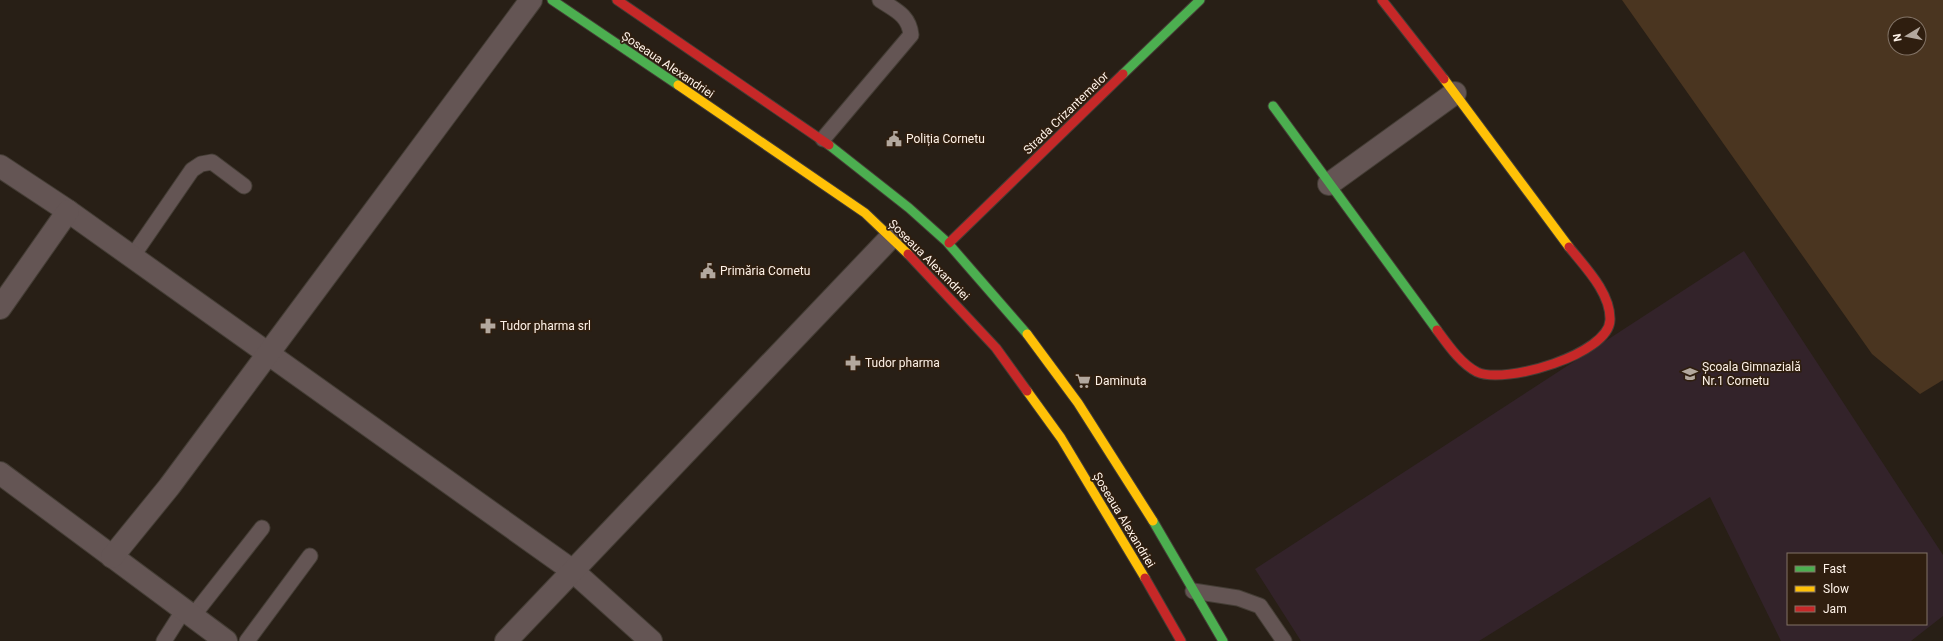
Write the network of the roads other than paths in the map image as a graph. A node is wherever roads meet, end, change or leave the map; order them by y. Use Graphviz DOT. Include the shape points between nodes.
graph roads {
  1 [pos="531,0"];
  2 [pos="552,0"];
  3 [pos="617,0"];
  4 [pos="880,0"];
  5 [pos="1200,0"];
  6 [pos="1382,0"];
  7 [pos="1455,93"];
  8 [pos="1273,106"];
  9 [pos="823,139"];
  10 [pos="0,166"];
  11 [pos="1329,184"];
  12 [pos="244,186"];
  13 [pos="68,211"];
  14 [pos="890,237"];
  15 [pos="949,244"];
  16 [pos="132,257"];
  17 [pos="0,308"];
  18 [pos="267,354"];
  19 [pos="0,473"];
  20 [pos="262,528"];
  21 [pos="310,556"];
  22 [pos="112,557"];
  23 [pos="573,572"];
  24 [pos="1193,591"];
  25 [pos="188,614"];
  26 [pos="164,641"];
  27 [pos="226,641"];
  28 [pos="247,641"];
  29 [pos="506,641"];
  30 [pos="651,641"];
  31 [pos="1181,641"];
  32 [pos="1223,641"];
  33 [pos="1284,641"];
  1 -- 18 [label="street"];
  2 -- 14 [label="main road, Șoseaua Alexandriei" via="828,187 865,213"];
  3 -- 9 [label="main road, Șoseaua Alexandriei"];
  4 -- 9 [label="lane" via="904,16 910,26 911,35"];
  5 -- 15 [label="main road, Strada Crizantemelor"];
  6 -- 7 [label="main road"];
  7 -- 11 [label="street"];
  7 -- 11 [label="main road" via="1602,291 1611,315 1609,330 1596,342 1543,367 1516,374 1492,376 1477,372 1464,363 1432,323"];
  8 -- 11 [label="main road"];
  9 -- 15 [label="main road, Șoseaua Alexandriei"];
  10 -- 13 [label="street"];
  12 -- 16 [label="lane" via="212,162 201,164 192,170"];
  13 -- 16 [label="street"];
  13 -- 17 [label="street"];
  14 -- 23 [label="street"];
  14 -- 31 [label="main road, Șoseaua Alexandriei" via="927,272 996,348 1051,425"];
  15 -- 24 [label="main road, Șoseaua Alexandriei" via="1002,302 1088,416"];
  16 -- 18 [label="street"];
  18 -- 22 [label="street" via="169,487"];
  18 -- 23 [label="street"];
  19 -- 22 [label="street"];
  20 -- 25 [label="lane"];
  21 -- 28 [label="lane"];
  22 -- 25 [label="street"];
  23 -- 29 [label="street"];
  23 -- 30 [label="street"];
  24 -- 32 [label="main road, Șoseaua Alexandriei"];
  24 -- 33 [label="lane" via="1238,598 1260,606"];
  25 -- 26 [label="lane"];
  25 -- 27 [label="street"];
}
